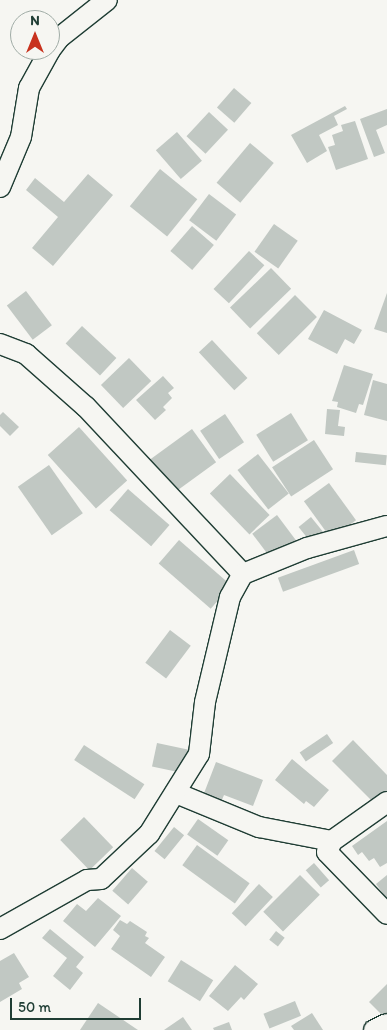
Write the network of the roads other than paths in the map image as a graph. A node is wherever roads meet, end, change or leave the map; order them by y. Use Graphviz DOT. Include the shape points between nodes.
graph roads {
  1 [pos="97,4"];
  2 [pos="60,37"];
  3 [pos="44,60"];
  4 [pos="0,188"];
  5 [pos="0,344"];
  6 [pos="383,532"];
  7 [pos="243,574"];
  8 [pos="176,793"];
  9 [pos="387,802"];
  10 [pos="332,840"];
  11 [pos="387,914"];
  12 [pos="0,929"];
  13 [pos="387,1024"];
  14 [pos="374,1030"];
  1 -- 2 [label="street"];
  3 -- 4 [label="street" via="29,88 21,137"];
  5 -- 7 [label="street" via="26,354 86,407"];
  6 -- 7 [label="street" via="307,548"];
  7 -- 8 [label="street" via="230,597 205,702 199,754"];
  8 -- 10 [label="street" via="259,827"];
  8 -- 12 [label="street" via="149,834 101,879 87,880"];
  9 -- 10 [label="street"];
  10 -- 11 [label="street" via="327,852"];
  13 -- 14 [label="street"];
}
